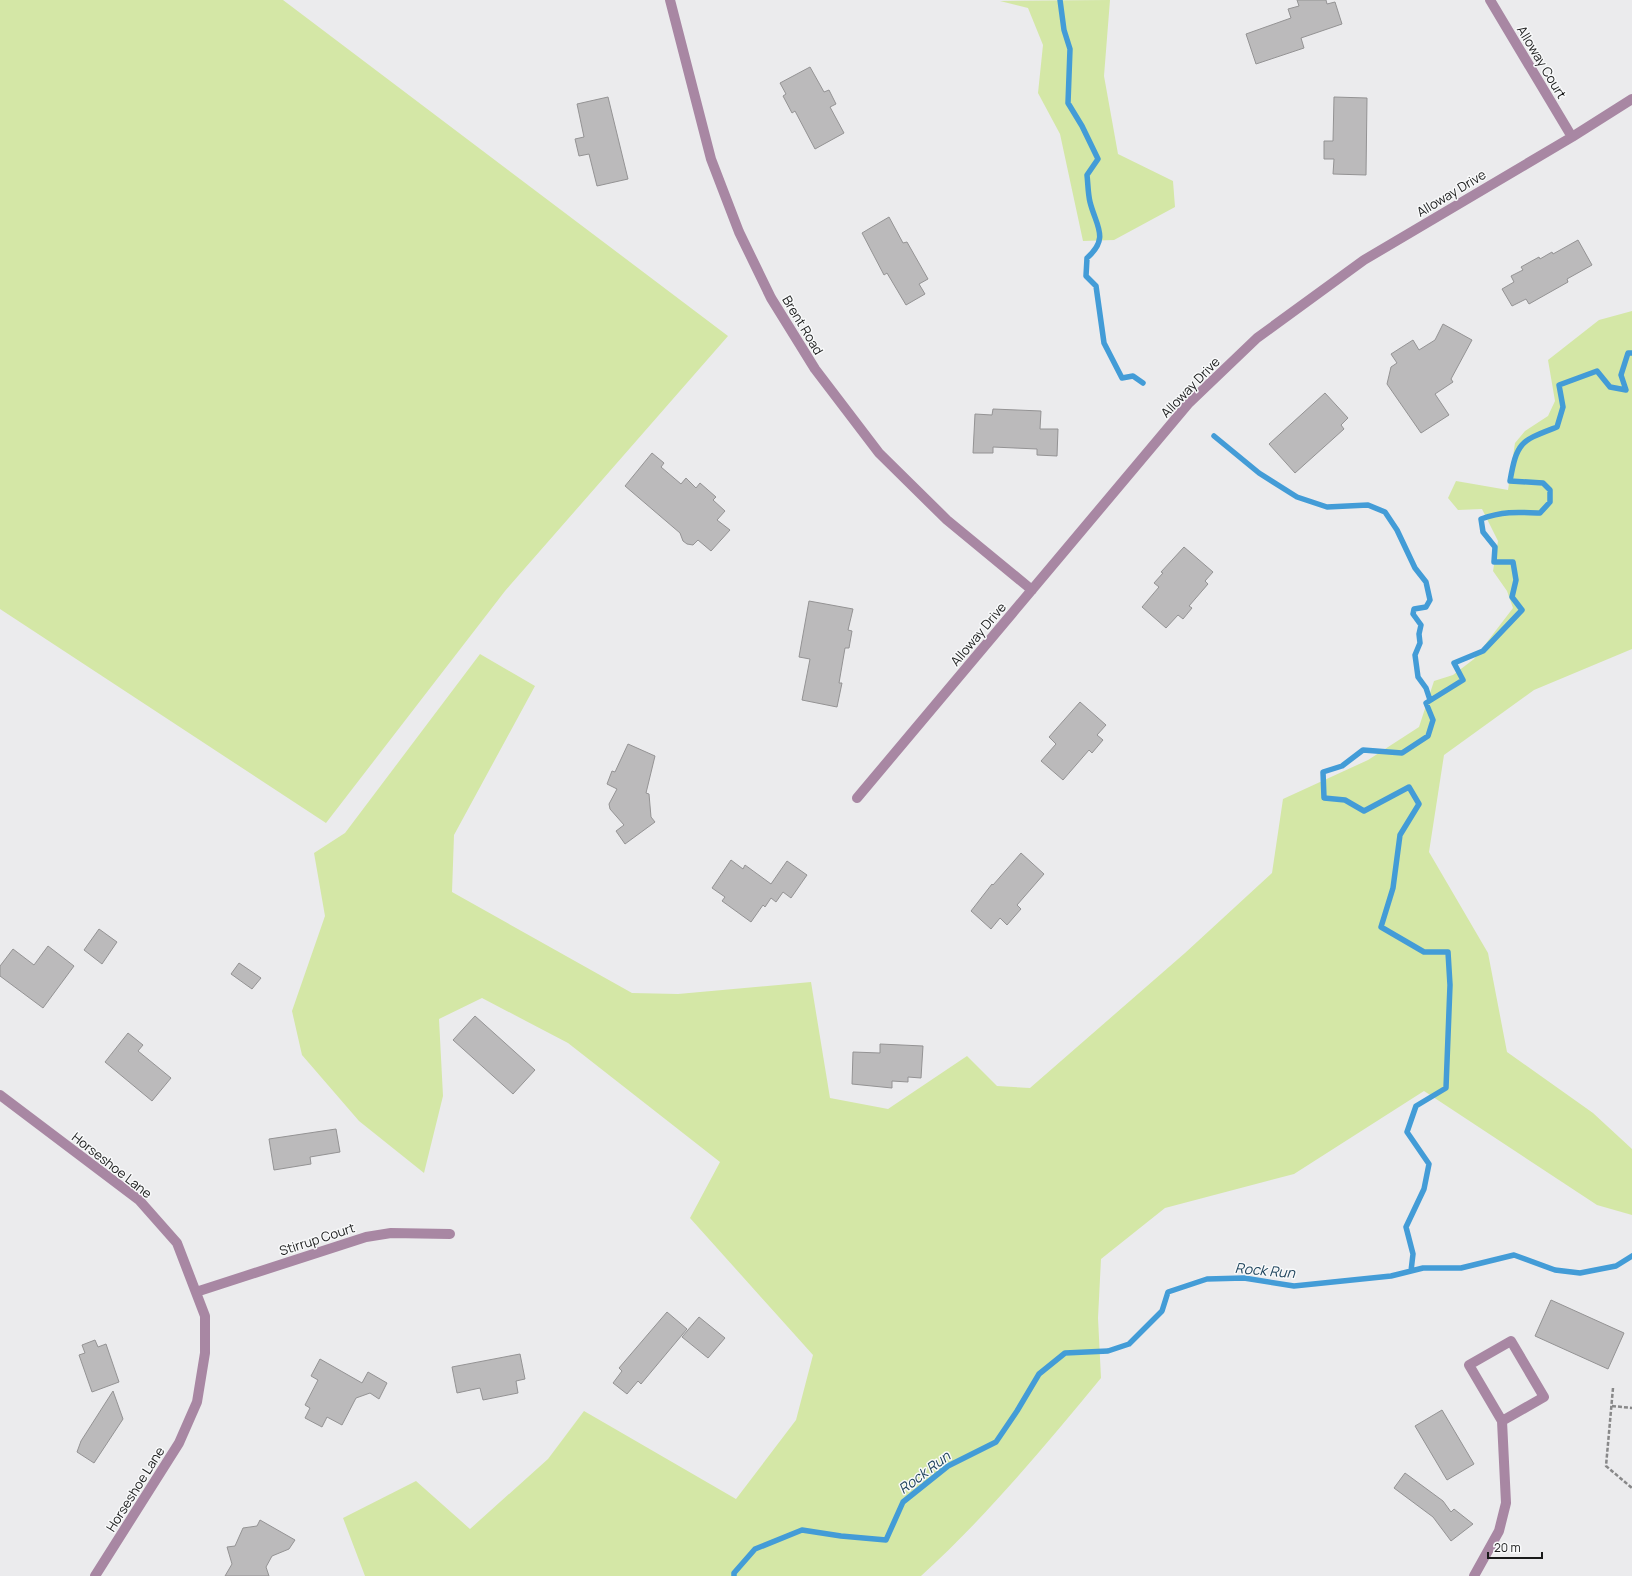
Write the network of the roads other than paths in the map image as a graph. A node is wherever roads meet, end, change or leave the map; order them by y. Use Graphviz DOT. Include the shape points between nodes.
graph roads {
  1 [pos="670,0"];
  2 [pos="1490,0"];
  3 [pos="1632,99"];
  4 [pos="1572,137"];
  5 [pos="1032,590"];
  6 [pos="857,798"];
  7 [pos="0,1095"];
  8 [pos="450,1234"];
  9 [pos="196,1292"];
  10 [pos="1502,1421"];
  11 [pos="95,1576"];
  12 [pos="1474,1576"];
  1 -- 5 [label="street, Brent Road" via="711,159 732,214 771,298 811,362 879,453 947,520"];
  2 -- 4 [label="street, Alloway Court"];
  3 -- 4 [label="street, Alloway Drive"];
  4 -- 5 [label="street, Alloway Drive" via="1364,260 1257,338 1188,404"];
  5 -- 6 [label="street, Alloway Drive"];
  7 -- 9 [label="street, Horseshoe Lane" via="139,1200 177,1243"];
  8 -- 9 [label="street, Stirrup Court" via="392,1233 366,1237"];
  9 -- 11 [label="street, Horseshoe Lane" via="204,1316 205,1353 197,1402 179,1443"];
  10 -- 10 [label="street" via="1544,1397 1511,1341 1469,1365"];
  10 -- 12 [label="street" via="1506,1503 1499,1531"];
}
